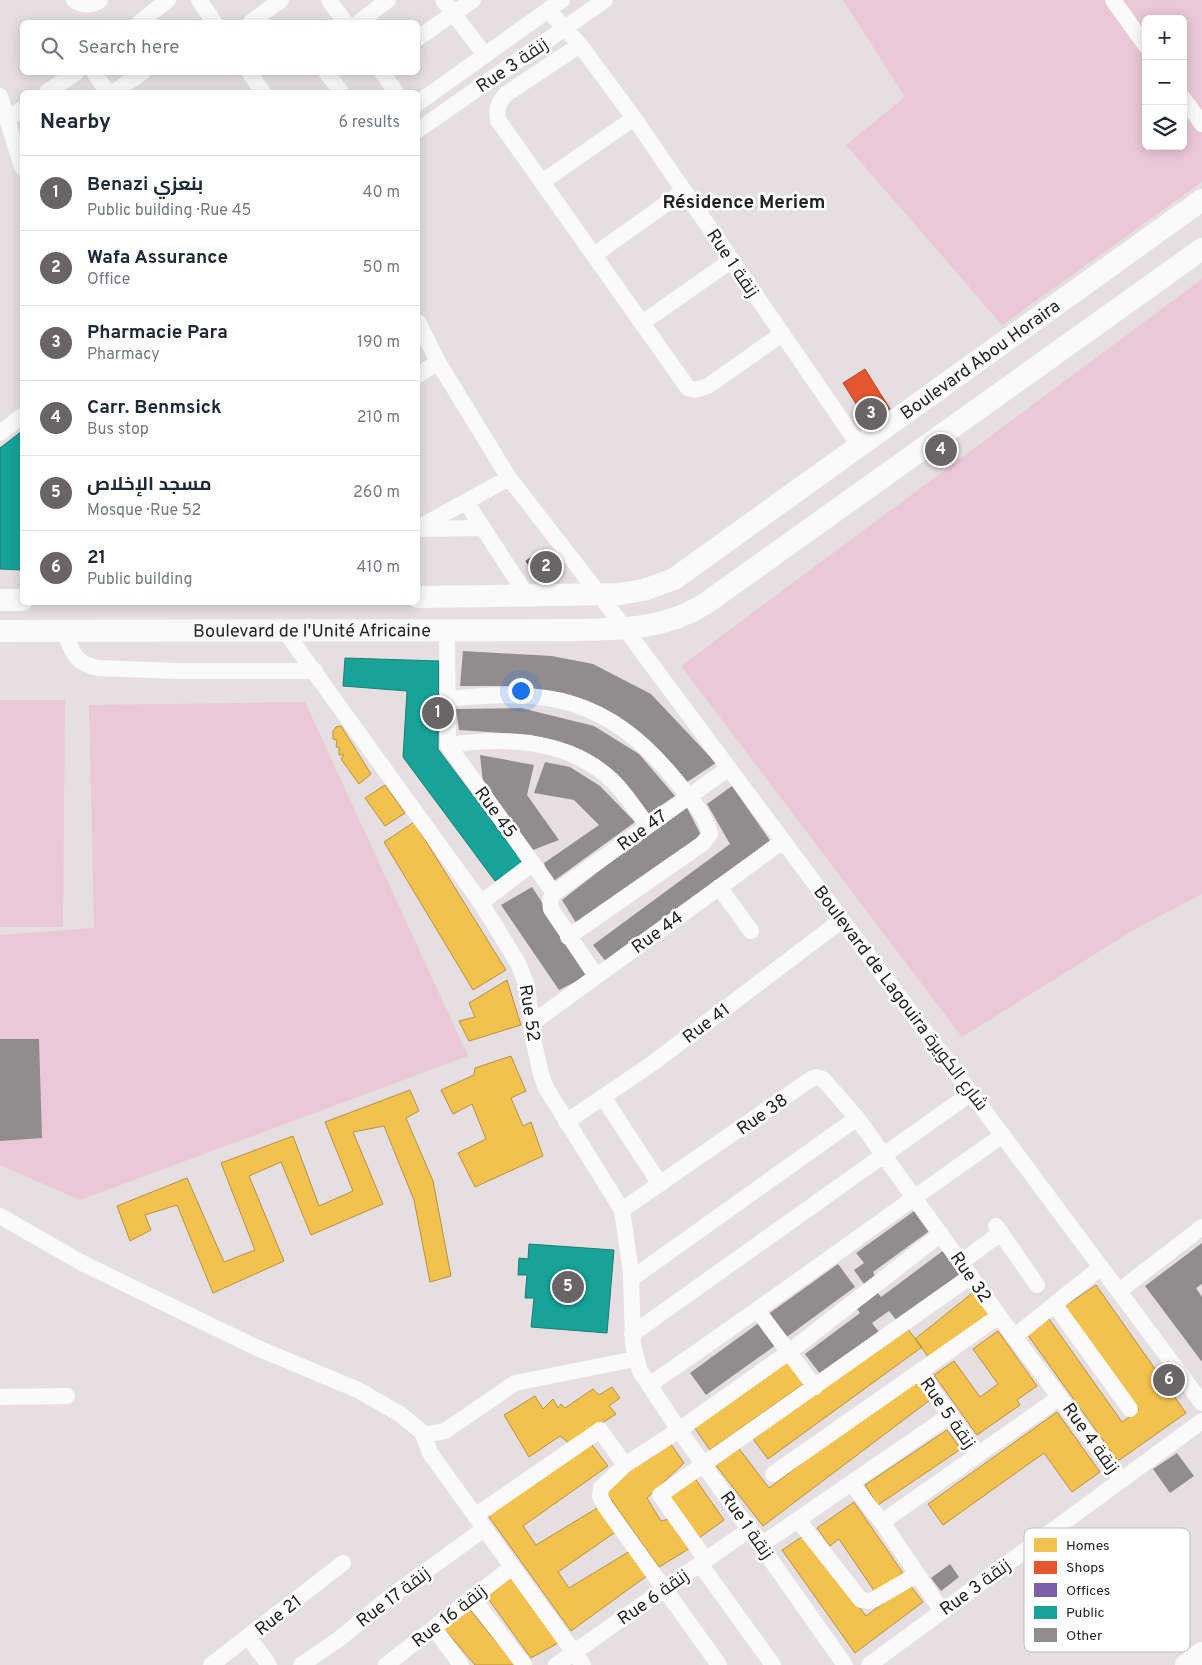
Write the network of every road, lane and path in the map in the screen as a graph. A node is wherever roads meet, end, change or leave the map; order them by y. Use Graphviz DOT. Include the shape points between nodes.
graph roads {
  1 [pos="74,0"];
  2 [pos="100,0"];
  3 [pos="168,0"];
  4 [pos="199,0"];
  5 [pos="281,0"];
  6 [pos="329,0"];
  7 [pos="443,0"];
  8 [pos="473,0"];
  9 [pos="562,0"];
  10 [pos="605,0"];
  11 [pos="1113,0"];
  12 [pos="384,1"];
  13 [pos="548,10"];
  14 [pos="454,14"];
  15 [pos="143,20"];
  16 [pos="213,20"];
  17 [pos="254,20"];
  18 [pos="344,20"];
  19 [pos="361,20"];
  20 [pos="566,29"];
  21 [pos="420,37"];
  22 [pos="1142,40"];
  23 [pos="580,45"];
  24 [pos="485,54"];
  25 [pos="73,75"];
  26 [pos="96,75"];
  27 [pos="139,75"];
  28 [pos="250,75"];
  29 [pos="328,75"];
  30 [pos="384,75"];
  31 [pos="51,90"];
  32 [pos="106,90"];
  33 [pos="117,90"];
  34 [pos="257,90"];
  35 [pos="339,90"];
  36 [pos="395,90"];
  37 [pos="0,96"];
  38 [pos="420,102"];
  39 [pos="1187,103"];
  40 [pos="20,110"];
  41 [pos="634,118"];
  42 [pos="7,120"];
  43 [pos="1202,124"];
  44 [pos="420,129"];
  45 [pos="6,140"];
  46 [pos="20,164"];
  47 [pos="542,182"];
  48 [pos="684,191"];
  49 [pos="1202,200"];
  50 [pos="1202,249"];
  51 [pos="594,255"];
  52 [pos="732,260"];
  53 [pos="642,323"];
  54 [pos="420,326"];
  55 [pos="782,334"];
  56 [pos="438,362"];
  57 [pos="420,374"];
  58 [pos="20,418"];
  59 [pos="0,434"];
  60 [pos="860,447"];
  61 [pos="509,478"];
  62 [pos="466,502"];
  63 [pos="420,528"];
  64 [pos="483,528"];
  65 [pos="420,529"];
  66 [pos="526,594"];
  67 [pos="599,594"];
  68 [pos="420,598"];
  69 [pos="0,600"];
  70 [pos="20,600"];
  71 [pos="626,629"];
  72 [pos="284,630"];
  73 [pos="448,630"];
  74 [pos="0,631"];
  75 [pos="64,632"];
  76 [pos="315,671"];
  77 [pos="448,699"];
  78 [pos="448,745"];
  79 [pos="729,768"];
  80 [pos="688,797"];
  81 [pos="648,826"];
  82 [pos="783,840"];
  83 [pos="533,863"];
  84 [pos="719,887"];
  85 [pos="554,893"];
  86 [pos="481,903"];
  87 [pos="842,920"];
  88 [pos="751,931"];
  89 [pos="568,937"];
  90 [pos="596,976"];
  91 [pos="532,1023"];
  92 [pos="971,1093"];
  93 [pos="603,1097"];
  94 [pos="857,1118"];
  95 [pos="566,1122"];
  96 [pos="1002,1135"];
  97 [pos="884,1155"];
  98 [pos="660,1184"];
  99 [pos="914,1196"];
  100 [pos="622,1210"];
  101 [pos="0,1216"];
  102 [pos="1202,1228"];
  103 [pos="942,1234"];
  104 [pos="961,1262"];
  105 [pos="1101,1268"];
  106 [pos="971,1276"];
  107 [pos="631,1279"];
  108 [pos="1037,1285"];
  109 [pos="1119,1291"];
  110 [pos="1055,1304"];
  111 [pos="758,1311"];
  112 [pos="999,1316"];
  113 [pos="632,1334"];
  114 [pos="1014,1337"];
  115 [pos="789,1352"];
  116 [pos="635,1359"];
  117 [pos="919,1372"];
  118 [pos="649,1385"];
  119 [pos="814,1387"];
  120 [pos="67,1396"];
  121 [pos="0,1397"];
  122 [pos="1060,1397"];
  123 [pos="1202,1403"];
  124 [pos="1130,1409"];
  125 [pos="950,1415"];
  126 [pos="1202,1421"];
  127 [pos="679,1430"];
  128 [pos="422,1432"];
  129 [pos="978,1455"];
  130 [pos="626,1465"];
  131 [pos="705,1465"];
  132 [pos="773,1474"];
  133 [pos="1121,1480"];
  134 [pos="851,1483"];
  135 [pos="798,1520"];
  136 [pos="480,1522"];
  137 [pos="882,1522"];
  138 [pos="1055,1528"];
  139 [pos="750,1529"];
  140 [pos="761,1545"];
  141 [pos="1024,1551"];
  142 [pos="703,1562"];
  143 [pos="343,1563"];
  144 [pos="512,1567"];
  145 [pos="916,1575"];
  146 [pos="664,1590"];
  147 [pos="472,1597"];
  148 [pos="942,1611"];
  149 [pos="434,1628"];
  150 [pos="249,1638"];
  151 [pos="1202,1653"];
  152 [pos="578,1659"];
  153 [pos="211,1665"];
  154 [pos="269,1665"];
  155 [pos="301,1665"];
  156 [pos="386,1665"];
  157 [pos="461,1665"];
  158 [pos="524,1665"];
  159 [pos="556,1665"];
  160 [pos="719,1665"];
  161 [pos="773,1665"];
  162 [pos="845,1665"];
  163 [pos="869,1665"];
  164 [pos="1186,1665"];
  1 -- 2 [label="street" via="88,5"];
  3 -- 15 [label="street"];
  4 -- 16 [label="street"];
  5 -- 17 [label="street"];
  6 -- 18 [label="street"];
  7 -- 14 [label="street"];
  8 -- 14 [label="street"];
  9 -- 13 [label="street, Rue 3 زنقة"];
  10 -- 20 [label="street, Rue 3 زنقة"];
  11 -- 22 [label="street"];
  12 -- 19 [label="street"];
  13 -- 20 [label="street, Rue 1 زنقة"];
  13 -- 24 [label="street, Rue 3 زنقة"];
  14 -- 21 [label="street"];
  14 -- 24 [label="street"];
  20 -- 23 [label="street, Rue 1 زنقة"];
  20 -- 44 [label="street, Rue 3 زنقة"];
  23 -- 41 [label="street, Rue 1 زنقة"];
  23 -- 47 [label="street" via="511,90 499,102 496,112 498,120"];
  24 -- 38 [label="street, Rue 3 زنقة"];
  25 -- 31 [label="street"];
  26 -- 32 [label="street"];
  27 -- 33 [label="street"];
  28 -- 34 [label="street"];
  29 -- 35 [label="street"];
  30 -- 36 [label="street"];
  37 -- 42 [label="street"];
  39 -- 43 [label="street"];
  40 -- 42 [label="street"];
  41 -- 47 [label="street"];
  41 -- 48 [label="street, Rue 1 زنقة"];
  42 -- 45 [label="street"];
  45 -- 46 [label="street"];
  47 -- 51 [label="street"];
  48 -- 51 [label="street"];
  48 -- 52 [label="street, Rue 1 زنقة"];
  49 -- 60 [label="main road, Boulevard Abou Horaira"];
  50 -- 71 [label="main road, Boulevard Abou Horaira" via="705,604 665,623"];
  51 -- 53 [label="street"];
  52 -- 53 [label="street"];
  52 -- 55 [label="street, Rue 1 زنقة"];
  53 -- 55 [label="street" via="688,388 696,390 708,386"];
  54 -- 56 [label="street, Boulevard de Lagouira شارع الكويرة"];
  55 -- 60 [label="street, Rue 1 زنقة"];
  56 -- 57 [label="street"];
  56 -- 61 [label="street, Boulevard de Lagouira شارع الكويرة"];
  58 -- 59 [label="street"];
  60 -- 67 [label="main road, Boulevard Abou Horaira" via="674,579 644,590"];
  61 -- 62 [label="street"];
  61 -- 67 [label="street, Boulevard de Lagouira شارع الكويرة"];
  62 -- 63 [label="street"];
  62 -- 64 [label="street"];
  64 -- 65 [label="street"];
  64 -- 66 [label="street"];
  66 -- 67 [label="main road, Boulevard de l'Unité Africaine"];
  66 -- 68 [label="main road, Boulevard de l'Unité Africaine"];
  67 -- 71 [label="street, Boulevard de Lagouira شارع الكويرة"];
  69 -- 70 [label="main road"];
  71 -- 73 [label="main road, Boulevard de l'Unité Africaine"];
  71 -- 79 [label="street, Boulevard de Lagouira شارع الكويرة"];
  72 -- 73 [label="main road, Boulevard de l'Unité Africaine"];
  72 -- 75 [label="main road, Boulevard de l'Unité Africaine"];
  72 -- 76 [label="street, Rue 52"];
  73 -- 77 [label="street"];
  74 -- 75 [label="main road, Boulevard de l'Unité Africaine"];
  75 -- 76 [label="street" via="78,660 98,668"];
  76 -- 86 [label="street, Rue 52"];
  77 -- 78 [label="street"];
  77 -- 80 [label="street" via="522,695 579,706 618,725 640,741"];
  78 -- 81 [label="street" via="516,742 572,755 610,779"];
  78 -- 83 [label="street, Rue 45"];
  79 -- 80 [label="street, Rue 47"];
  79 -- 82 [label="street, Boulevard de Lagouira شارع الكويرة"];
  80 -- 81 [label="street, Rue 47"];
  80 -- 89 [label="street" via="708,826 708,840"];
  81 -- 85 [label="street, Rue 47"];
  82 -- 84 [label="street, Rue 44"];
  82 -- 87 [label="street, Boulevard de Lagouira شارع الكويرة"];
  83 -- 85 [label="street, Rue 45"];
  83 -- 86 [label="street"];
  84 -- 88 [label="street"];
  84 -- 90 [label="street, Rue 44"];
  85 -- 89 [label="street" via="550,900 551,909"];
  86 -- 91 [label="street, Rue 52" via="524,974"];
  87 -- 92 [label="street, Boulevard de Lagouira شارع الكويرة"];
  87 -- 93 [label="street, Rue 41"];
  89 -- 90 [label="street"];
  90 -- 91 [label="street, Rue 44"];
  91 -- 95 [label="street, Rue 52" via="541,1074"];
  92 -- 96 [label="street, Boulevard de Lagouira شارع الكويرة"];
  92 -- 97 [label="street"];
  93 -- 95 [label="street, Rue 41"];
  93 -- 98 [label="street"];
  94 -- 97 [label="street, Rue 38"];
  94 -- 98 [label="street, Rue 38" via="828,1083 817,1077"];
  94 -- 107 [label="street"];
  95 -- 100 [label="street, Rue 52"];
  96 -- 99 [label="street"];
  96 -- 105 [label="street, Boulevard de Lagouira شارع الكويرة"];
  97 -- 99 [label="street, Rue 32"];
  97 -- 113 [label="street"];
  98 -- 100 [label="street, Rue 38"];
  99 -- 103 [label="street, Rue 32"];
  99 -- 111 [label="street"];
  100 -- 107 [label="street, Rue 52"];
  101 -- 128 [label="street" via="82,1263 255,1347 358,1390 400,1414"];
  102 -- 109 [label="street"];
  103 -- 104 [label="street, Rue 32"];
  103 -- 115 [label="street"];
  104 -- 106 [label="street, Rue 32"];
  104 -- 108 [label="street" via="998,1230"];
  105 -- 109 [label="street, Boulevard de Lagouira شارع الكويرة"];
  105 -- 110 [label="street"];
  106 -- 112 [label="street, Rue 32"];
  106 -- 119 [label="street"];
  107 -- 113 [label="street, Rue 52"];
  109 -- 123 [label="street, Boulevard de Lagouira شارع الكويرة"];
  110 -- 114 [label="street"];
  110 -- 124 [label="street"];
  111 -- 115 [label="street"];
  111 -- 118 [label="street"];
  112 -- 114 [label="street, Rue 32"];
  112 -- 117 [label="street"];
  113 -- 116 [label="street, Rue 52"];
  114 -- 122 [label="street, Rue 32"];
  115 -- 119 [label="street"];
  115 -- 127 [label="street"];
  116 -- 118 [label="street, Rue 52"];
  116 -- 128 [label="street" via="522,1381 508,1387 445,1431"];
  117 -- 125 [label="street, Rue 5 زنقة"];
  117 -- 132 [label="street"];
  118 -- 127 [label="street, Rue 1 زنقة"];
  119 -- 131 [label="street"];
  120 -- 121 [label="street"];
  122 -- 129 [label="street"];
  122 -- 133 [label="street, Rue 4 زنقة"];
  125 -- 129 [label="street, Rue 5 زنقة"];
  125 -- 134 [label="street"];
  126 -- 133 [label="street, Rue 3 زنقة"];
  127 -- 130 [label="street"];
  127 -- 131 [label="street, Rue 1 زنقة"];
  128 -- 136 [label="street" via="430,1453"];
  129 -- 137 [label="street"];
  130 -- 136 [label="street, Rue 17 زنقة" via="600,1430"];
  130 -- 146 [label="street" via="601,1488 600,1496"];
  131 -- 139 [label="street, Rue 1 زنقة"];
  131 -- 142 [label="street" via="660,1495"];
  133 -- 138 [label="street, Rue 3 زنقة"];
  134 -- 135 [label="street"];
  134 -- 137 [label="street"];
  135 -- 140 [label="street"];
  135 -- 145 [label="street" via="861,1600 875,1599"];
  136 -- 144 [label="street"];
  136 -- 155 [label="street, Rue 17 زنقة"];
  137 -- 145 [label="street"];
  139 -- 140 [label="street, Rue 1 زنقة"];
  139 -- 142 [label="street, Rue 6 زنقة"];
  140 -- 162 [label="street, Rue 1 زنقة"];
  141 -- 148 [label="street, Rue 3 زنقة"];
  142 -- 146 [label="street, Rue 6 زنقة"];
  142 -- 161 [label="street"];
  143 -- 150 [label="street, Rue 21"];
  144 -- 147 [label="street, Rue 16 زنقة"];
  144 -- 152 [label="street"];
  145 -- 148 [label="street"];
  146 -- 152 [label="street, Rue 6 زنقة"];
  146 -- 160 [label="street"];
  147 -- 149 [label="street, Rue 16 زنقة"];
  147 -- 158 [label="street"];
  148 -- 163 [label="street, Rue 3 زنقة"];
  149 -- 156 [label="street, Rue 16 زنقة"];
  149 -- 157 [label="street"];
  150 -- 153 [label="street, Rue 21"];
  150 -- 154 [label="street"];
  151 -- 164 [label="main road"];
  152 -- 159 [label="street, Rue 6 زنقة"];
}
